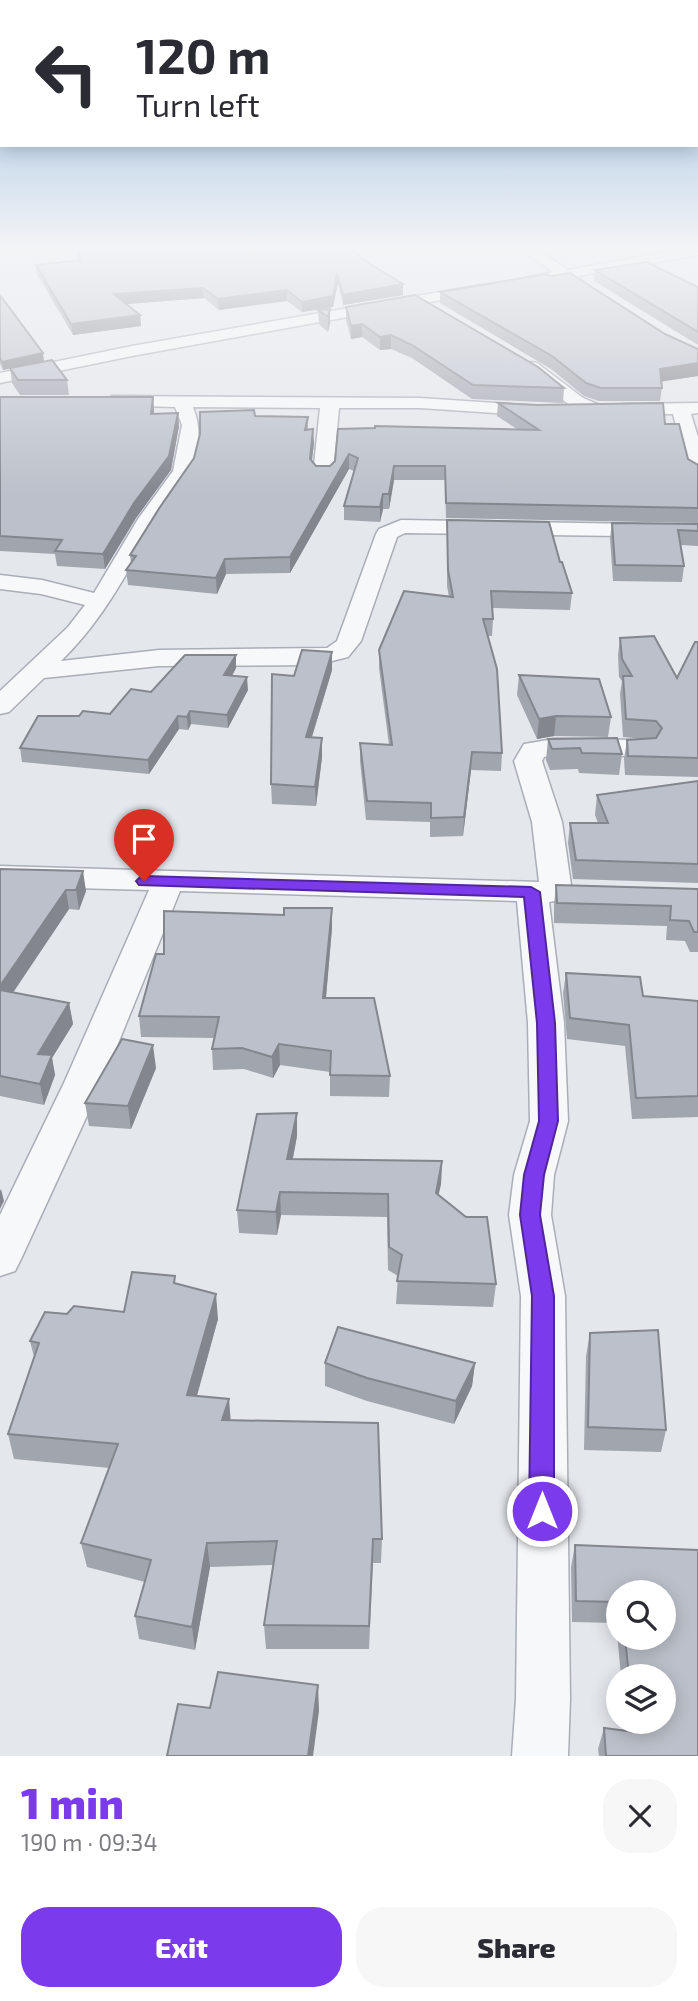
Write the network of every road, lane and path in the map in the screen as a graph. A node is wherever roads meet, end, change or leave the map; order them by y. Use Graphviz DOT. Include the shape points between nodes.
graph roads {
  1 [pos="241,331"];
  2 [pos="521,361"];
  3 [pos="0,378"];
  4 [pos="99,401"];
  5 [pos="182,402"];
  6 [pos="330,403"];
  7 [pos="573,406"];
  8 [pos="690,409"];
  9 [pos="698,472"];
  10 [pos="323,474"];
  11 [pos="698,531"];
  12 [pos="0,582"];
  13 [pos="100,602"];
  14 [pos="38,671"];
  15 [pos="0,706"];
  16 [pos="643,748"];
  17 [pos="0,876"];
  18 [pos="168,882"];
  19 [pos="556,892"];
  20 [pos="0,1259"];
  21 [pos="540,1756"];
  1 -- 3 [label="street"];
  2 -- 7 [label="street" via="544,375"];
  4 -- 5 [label="street"];
  5 -- 6 [label="street"];
  5 -- 13 [label="street" via="191,425 183,471"];
  6 -- 7 [label="street" via="509,410"];
  6 -- 10 [label="street"];
  7 -- 8 [label="street"];
  8 -- 9 [label="street"];
  11 -- 14 [label="street" via="401,526 387,534 349,641 333,655 159,658"];
  12 -- 13 [label="street"];
  13 -- 14 [label="street"];
  14 -- 15 [label="street"];
  16 -- 19 [label="street" via="534,750 528,761 547,822"];
  17 -- 18 [label="street"];
  18 -- 19 [label="street"];
  18 -- 20 [label="street" via="83,1083"];
  19 -- 21 [label="street" via="546,1023 549,1121 534,1175 530,1215 543,1296"];
}
